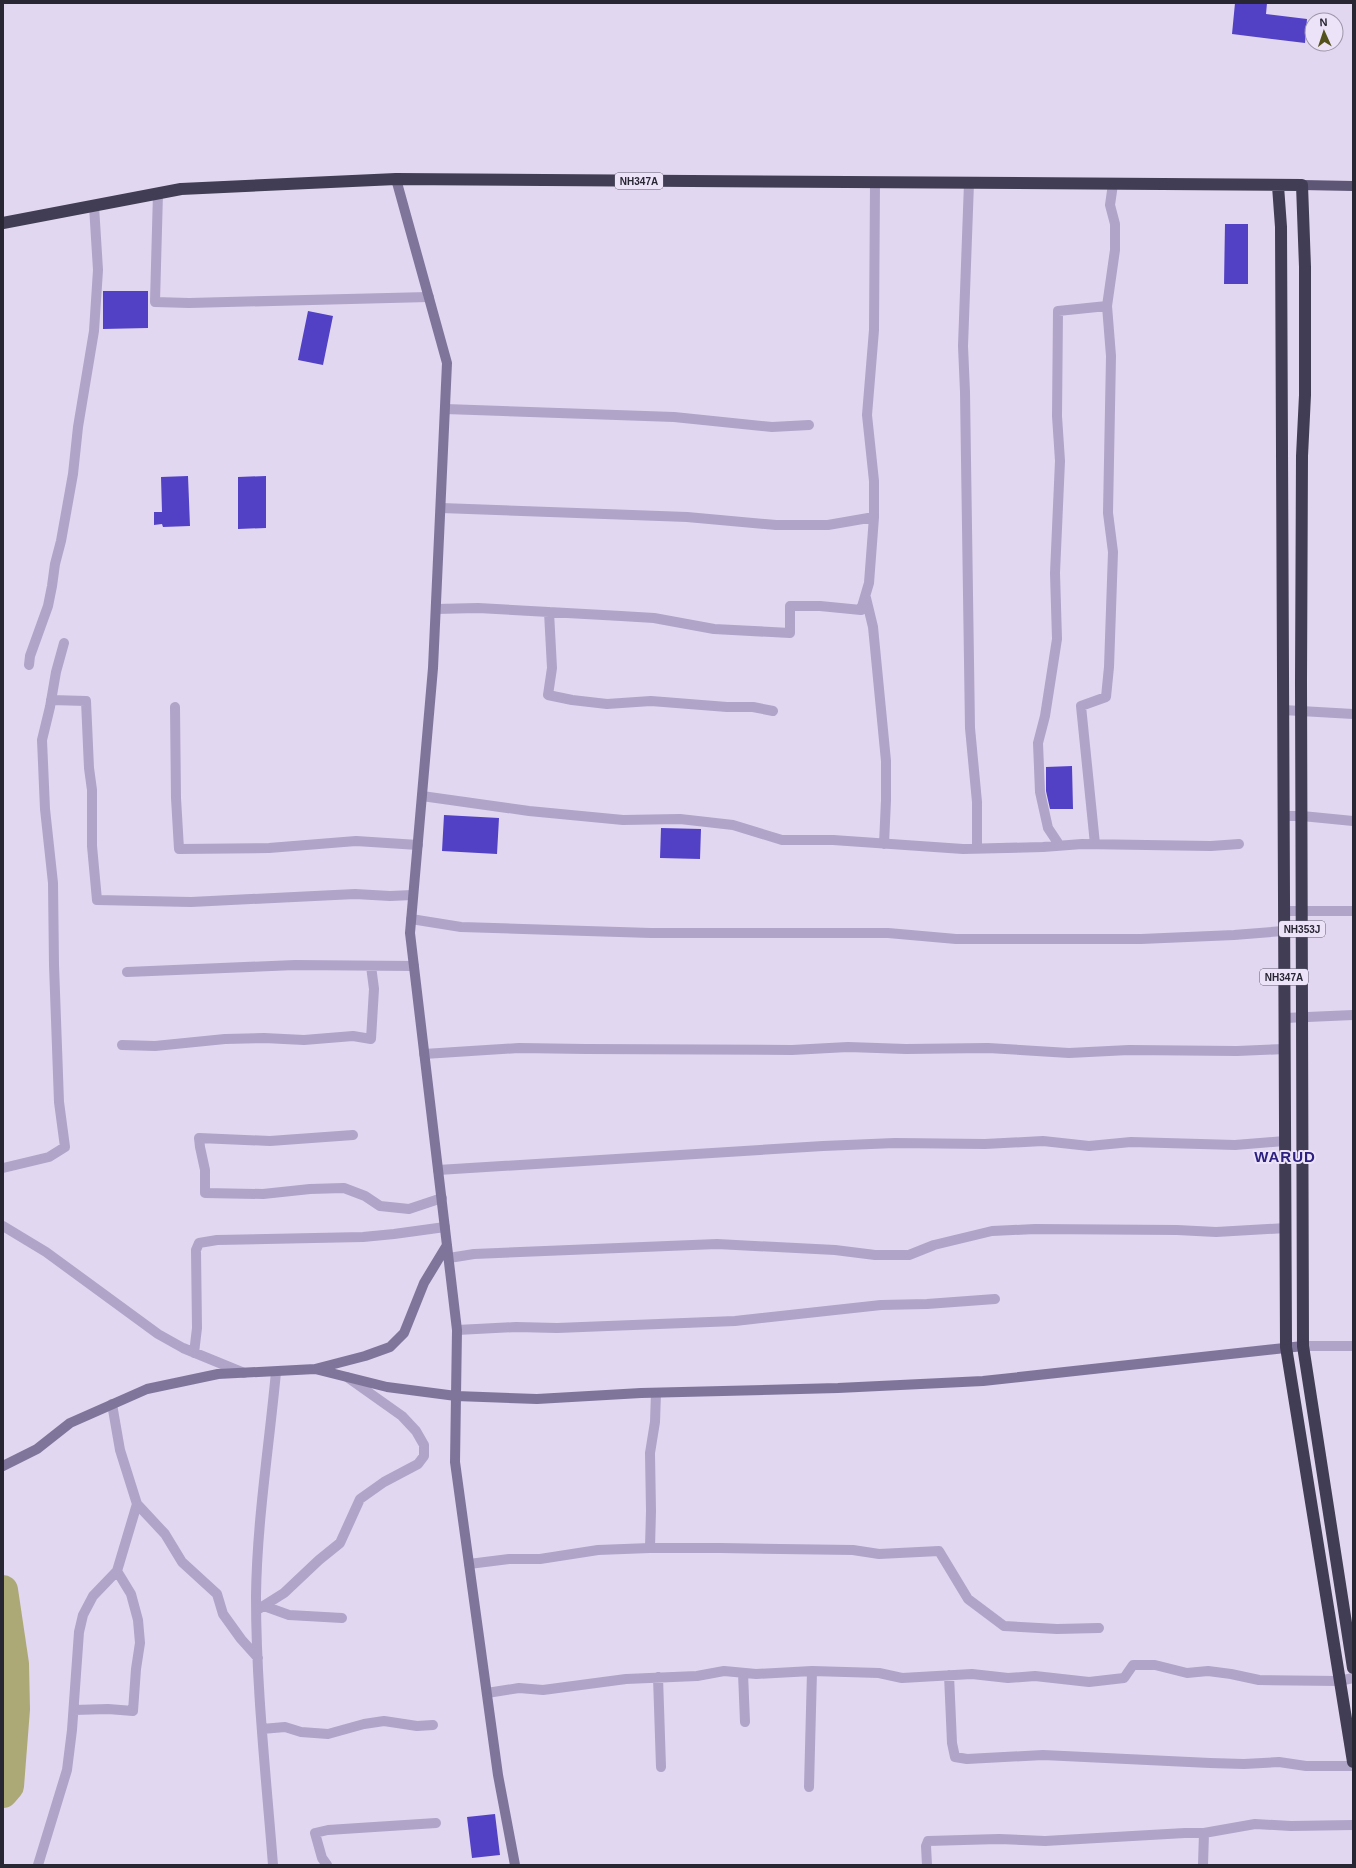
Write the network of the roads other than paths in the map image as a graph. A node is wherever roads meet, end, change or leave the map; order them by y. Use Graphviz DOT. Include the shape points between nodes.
graph roads {
  1 [pos="396,179"];
  2 [pos="875,183"];
  3 [pos="969,183"];
  4 [pos="1113,184"];
  5 [pos="1278,186"];
  6 [pos="1302,186"];
  7 [pos="1353,186"];
  8 [pos="158,193"];
  9 [pos="94,206"];
  10 [pos="3,224"];
  11 [pos="429,297"];
  12 [pos="1107,306"];
  13 [pos="445,409"];
  14 [pos="809,425"];
  15 [pos="441,508"];
  16 [pos="874,517"];
  17 [pos="865,596"];
  18 [pos="436,609"];
  19 [pos="549,612"];
  20 [pos="64,643"];
  21 [pos="29,665"];
  22 [pos="51,700"];
  23 [pos="175,707"];
  24 [pos="1283,710"];
  25 [pos="773,711"];
  26 [pos="1301,711"];
  27 [pos="1353,714"];
  28 [pos="422,796"];
  29 [pos="1285,816"];
  30 [pos="1302,816"];
  31 [pos="1353,821"];
  32 [pos="884,844"];
  33 [pos="1096,844"];
  34 [pos="1239,844"];
  35 [pos="418,845"];
  36 [pos="1060,846"];
  37 [pos="978,848"];
  38 [pos="413,895"];
  39 [pos="1284,911"];
  40 [pos="1353,911"];
  41 [pos="1302,912"];
  42 [pos="411,920"];
  43 [pos="1283,931"];
  44 [pos="371,966"];
  45 [pos="414,966"];
  46 [pos="127,972"];
  47 [pos="1353,1015"];
  48 [pos="1285,1018"];
  49 [pos="1302,1018"];
  50 [pos="122,1045"];
  51 [pos="1284,1049"];
  52 [pos="424,1054"];
  53 [pos="353,1135"];
  54 [pos="1284,1141"];
  55 [pos="3,1168"];
  56 [pos="438,1170"];
  57 [pos="442,1198"];
  58 [pos="3,1226"];
  59 [pos="445,1227"];
  60 [pos="1286,1228"];
  61 [pos="447,1245"];
  62 [pos="449,1258"];
  63 [pos="996,1299"];
  64 [pos="457,1330"];
  65 [pos="1303,1346"];
  66 [pos="1353,1346"];
  67 [pos="1286,1347"];
  68 [pos="194,1353"];
  69 [pos="315,1369"];
  70 [pos="276,1372"];
  71 [pos="244,1373"];
  72 [pos="347,1377"];
  73 [pos="656,1393"];
  74 [pos="456,1396"];
  75 [pos="112,1404"];
  76 [pos="3,1466"];
  77 [pos="137,1504"];
  78 [pos="650,1548"];
  79 [pos="470,1564"];
  80 [pos="117,1572"];
  81 [pos="260,1608"];
  82 [pos="342,1618"];
  83 [pos="1099,1628"];
  84 [pos="258,1658"];
  85 [pos="1353,1668"];
  86 [pos="812,1672"];
  87 [pos="743,1673"];
  88 [pos="949,1675"];
  89 [pos="658,1677"];
  90 [pos="1353,1678"];
  91 [pos="1339,1681"];
  92 [pos="487,1693"];
  93 [pos="74,1710"];
  94 [pos="745,1722"];
  95 [pos="433,1725"];
  96 [pos="262,1729"];
  97 [pos="1353,1762"];
  98 [pos="1353,1766"];
  99 [pos="661,1767"];
  100 [pos="809,1787"];
  101 [pos="436,1823"];
  102 [pos="1353,1825"];
  103 [pos="1204,1833"];
  104 [pos="38,1865"];
  105 [pos="273,1865"];
  106 [pos="326,1865"];
  107 [pos="515,1865"];
  108 [pos="927,1865"];
  109 [pos="1202,1865"];
  1 -- 2 [label="highway, NH347A"];
  1 -- 8 [label="highway, NH347A" via="181,189"];
  1 -- 11 [label="street"];
  2 -- 3 [label="highway, NH347A"];
  2 -- 16 [label="street" via="874,330 867,415 874,481"];
  3 -- 4 [label="highway, NH347A"];
  3 -- 37 [label="street" via="963,346 970,728 977,802"];
  4 -- 5 [label="highway, NH347A"];
  4 -- 12 [label="street" via="1110,205 1115,224 1115,250"];
  5 -- 6 [label="highway"];
  5 -- 24 [label="highway, NH347A" via="1281,227"];
  6 -- 7 [label="main road"];
  6 -- 26 [label="highway, NH353J" via="1305,395 1302,456"];
  8 -- 9 [label="highway, NH347A"];
  8 -- 11 [label="street" via="155,302"];
  9 -- 10 [label="highway, NH347A"];
  9 -- 21 [label="street" via="98,270 94,331 61,541 48,606"];
  11 -- 13 [label="street" via="447,363"];
  12 -- 33 [label="street" via="1111,356 1108,513 1113,552 1110,666 1106,697 1081,706"];
  12 -- 36 [label="street" via="1058,311 1057,416 1060,461 1055,573 1058,640 1038,743 1040,792 1048,828"];
  13 -- 14 [label="street" via="674,417 772,427"];
  13 -- 15 [label="street"];
  15 -- 16 [label="street" via="687,517 776,525 828,525"];
  15 -- 18 [label="street"];
  16 -- 17 [label="street" via="869,582"];
  17 -- 19 [label="street" via="861,610 790,606 790,633 714,629 654,618"];
  17 -- 32 [label="street" via="873,627 886,762"];
  18 -- 19 [label="street" via="478,608"];
  18 -- 28 [label="street"];
  19 -- 25 [label="street" via="552,668 548,695 607,704 651,702 753,707"];
  20 -- 22 [label="street"];
  22 -- 38 [label="street" via="86,701 97,900 191,902 355,894"];
  22 -- 55 [label="street" via="42,740 45,808 53,883 59,1102 65,1147 50,1157"];
  23 -- 35 [label="street" via="179,849 269,848 356,841"];
  24 -- 26 [label="street"];
  24 -- 29 [label="highway, NH347A"];
  26 -- 27 [label="street"];
  26 -- 30 [label="highway, NH353J"];
  28 -- 32 [label="street" via="529,811 623,820 680,819 733,825 782,840"];
  28 -- 35 [label="street"];
  29 -- 30 [label="street"];
  29 -- 39 [label="highway, NH347A"];
  30 -- 31 [label="street"];
  30 -- 41 [label="highway, NH353J"];
  32 -- 37 [label="street"];
  33 -- 34 [label="street"];
  33 -- 36 [label="street"];
  35 -- 38 [label="street"];
  36 -- 37 [label="street"];
  38 -- 42 [label="street"];
  39 -- 41 [label="street"];
  39 -- 43 [label="highway, NH347A"];
  40 -- 41 [label="street"];
  41 -- 49 [label="highway, NH353J"];
  42 -- 43 [label="street" via="461,927 515,929 651,933 888,933 956,939 1134,939"];
  42 -- 45 [label="street"];
  43 -- 48 [label="highway, NH347A"];
  44 -- 45 [label="street"];
  44 -- 46 [label="street" via="288,965"];
  44 -- 50 [label="street" via="374,989 371,1039 353,1036 304,1040 264,1038 144,1046"];
  45 -- 52 [label="street"];
  47 -- 49 [label="street"];
  48 -- 49 [label="street"];
  48 -- 51 [label="highway, NH347A"];
  49 -- 65 [label="highway, NH353J"];
  51 -- 52 [label="street" via="1069,1053 988,1048 519,1048"];
  51 -- 54 [label="highway, NH347A"];
  52 -- 56 [label="street"];
  53 -- 57 [label="street" via="270,1141 199,1138 205,1170 205,1192 263,1194 344,1188 365,1196 380,1206 409,1209"];
  54 -- 56 [label="street" via="1235,1145 1131,1142 1089,1146 1043,1141 823,1146"];
  54 -- 60 [label="highway, NH347A"];
  56 -- 57 [label="street"];
  57 -- 59 [label="street"];
  58 -- 68 [label="street" via="46,1252 158,1334"];
  59 -- 61 [label="street"];
  59 -- 68 [label="street" via="363,1237 216,1240 198,1243 197,1328"];
  60 -- 62 [label="street" via="1216,1232 1036,1229 992,1231 934,1245 909,1255 717,1244 497,1253"];
  60 -- 67 [label="highway, NH347A"];
  61 -- 62 [label="street"];
  61 -- 69 [label="street" via="424,1283 404,1333 390,1347"];
  62 -- 64 [label="street"];
  63 -- 64 [label="street" via="881,1305 735,1320"];
  64 -- 74 [label="street"];
  65 -- 66 [label="street"];
  65 -- 67 [label="street"];
  65 -- 85 [label="highway, NH353J"];
  67 -- 73 [label="street" via="983,1381"];
  67 -- 91 [label="highway, NH347A"];
  68 -- 71 [label="street"];
  69 -- 70 [label="street"];
  69 -- 72 [label="street"];
  70 -- 71 [label="street"];
  70 -- 81 [label="street" via="263,1480"];
  71 -- 75 [label="street" via="218,1374 147,1389"];
  72 -- 74 [label="street" via="387,1387"];
  72 -- 81 [label="street" via="402,1416 416,1431 424,1445 424,1456 418,1464 384,1482 360,1499 340,1543 284,1593"];
  73 -- 74 [label="street" via="537,1399"];
  73 -- 78 [label="street" via="650,1453"];
  74 -- 79 [label="street" via="455,1462"];
  75 -- 76 [label="street" via="70,1423 37,1448"];
  75 -- 77 [label="street" via="120,1450"];
  77 -- 80 [label="street"];
  77 -- 84 [label="street" via="165,1534 182,1562 217,1594 223,1614"];
  78 -- 79 [label="street" via="598,1550 540,1559 508,1559"];
  78 -- 83 [label="street" via="853,1550 879,1554 940,1551 968,1600 1004,1626"];
  79 -- 92 [label="street"];
  80 -- 93 [label="street" via="93,1596 83,1615 79,1632"];
  80 -- 93 [label="street" via="131,1594 138,1620 140,1643 133,1711"];
  81 -- 82 [label="street" via="289,1615"];
  81 -- 84 [label="street"];
  84 -- 96 [label="street"];
  86 -- 87 [label="street"];
  86 -- 88 [label="street" via="879,1673 902,1678"];
  86 -- 100 [label="street"];
  87 -- 89 [label="street" via="724,1671 697,1676"];
  87 -- 94 [label="street"];
  88 -- 91 [label="street" via="972,1674 1008,1678 1035,1676 1089,1682 1124,1678 1133,1665 1155,1665 1187,1673 1208,1671 1259,1680"];
  88 -- 98 [label="street" via="955,1757 968,1759 1043,1755 1210,1763 1279,1762 1306,1766"];
  89 -- 92 [label="street" via="626,1678 543,1690 519,1688"];
  89 -- 99 [label="street"];
  90 -- 91 [label="street"];
  91 -- 97 [label="highway, NH347A"];
  92 -- 107 [label="street" via="498,1775"];
  93 -- 104 [label="street" via="67,1770"];
  95 -- 96 [label="street" via="384,1722 364,1724 328,1734 301,1732 285,1727"];
  96 -- 105 [label="street"];
  101 -- 106 [label="street" via="315,1833"];
  102 -- 103 [label="street" via="1255,1824"];
  103 -- 108 [label="street" via="1045,1841 928,1841"];
  103 -- 109 [label="street"];
}
